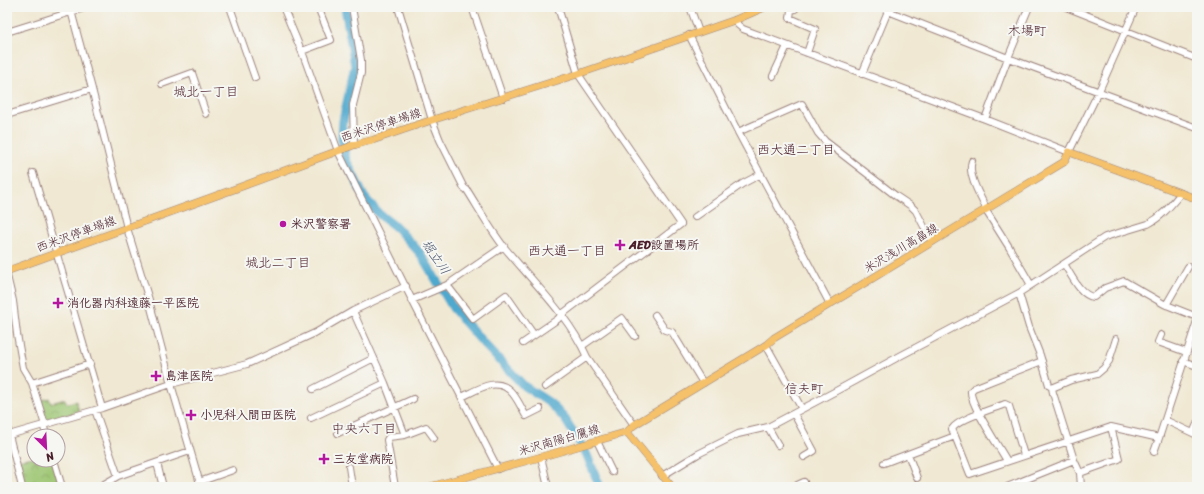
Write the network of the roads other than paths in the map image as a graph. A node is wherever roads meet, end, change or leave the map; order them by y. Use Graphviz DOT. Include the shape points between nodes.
graph roads {
  1 [pos="87,7"];
  2 [pos="230,7"];
  3 [pos="283,7"];
  4 [pos="318,7"];
  5 [pos="352,7"];
  6 [pos="398,7"];
  7 [pos="472,7"];
  8 [pos="558,7"];
  9 [pos="690,7"];
  10 [pos="765,7"];
  11 [pos="794,7"];
  12 [pos="1029,7"];
  13 [pos="1066,7"];
  14 [pos="1136,7"];
  15 [pos="70,9"];
  16 [pos="888,9"];
  17 [pos="735,20"];
  18 [pos="1125,30"];
  19 [pos="7,32"];
  20 [pos="698,32"];
  21 [pos="689,35"];
  22 [pos="787,46"];
  23 [pos="302,51"];
  24 [pos="807,53"];
  25 [pos="1008,58"];
  26 [pos="1197,59"];
  27 [pos="578,74"];
  28 [pos="862,74"];
  29 [pos="773,76"];
  30 [pos="255,78"];
  31 [pos="162,84"];
  32 [pos="92,89"];
  33 [pos="1099,91"];
  34 [pos="503,98"];
  35 [pos="206,114"];
  36 [pos="7,115"];
  37 [pos="985,119"];
  38 [pos="432,120"];
  39 [pos="1197,128"];
  40 [pos="738,132"];
  41 [pos="354,144"];
  42 [pos="339,150"];
  43 [pos="1069,152"];
  44 [pos="972,161"];
  45 [pos="33,173"];
  46 [pos="761,174"];
  47 [pos="1181,193"];
  48 [pos="1197,199"];
  49 [pos="985,209"];
  50 [pos="695,216"];
  51 [pos="127,228"];
  52 [pos="932,242"];
  53 [pos="504,246"];
  54 [pos="56,253"];
  55 [pos="1064,264"];
  56 [pos="1188,267"];
  57 [pos="7,271"];
  58 [pos="7,276"];
  59 [pos="446,285"];
  60 [pos="406,286"];
  61 [pos="1031,286"];
  62 [pos="1019,293"];
  63 [pos="412,300"];
  64 [pos="830,304"];
  65 [pos="1166,305"];
  66 [pos="353,311"];
  67 [pos="561,315"];
  68 [pos="655,315"];
  69 [pos="1197,317"];
  70 [pos="1197,321"];
  71 [pos="534,335"];
  72 [pos="1161,335"];
  73 [pos="635,336"];
  74 [pos="1116,339"];
  75 [pos="523,343"];
  76 [pos="766,345"];
  77 [pos="582,346"];
  78 [pos="1186,352"];
  79 [pos="587,357"];
  80 [pos="374,358"];
  81 [pos="1042,361"];
  82 [pos="1184,361"];
  83 [pos="90,364"];
  84 [pos="1197,366"];
  85 [pos="32,383"];
  86 [pos="385,383"];
  87 [pos="703,383"];
  88 [pos="171,384"];
  89 [pos="545,387"];
  90 [pos="1052,388"];
  91 [pos="313,389"];
  92 [pos="462,396"];
  93 [pos="413,399"];
  94 [pos="395,407"];
  95 [pos="102,408"];
  96 [pos="540,409"];
  97 [pos="802,409"];
  98 [pos="95,410"];
  99 [pos="794,414"];
  100 [pos="979,414"];
  101 [pos="311,418"];
  102 [pos="1165,420"];
  103 [pos="1197,424"];
  104 [pos="44,425"];
  105 [pos="634,426"];
  106 [pos="7,427"];
  107 [pos="768,427"];
  108 [pos="1111,427"];
  109 [pos="45,428"];
  110 [pos="627,432"];
  111 [pos="338,433"];
  112 [pos="405,434"];
  113 [pos="1195,434"];
  114 [pos="9,435"];
  115 [pos="955,436"];
  116 [pos="434,438"];
  117 [pos="1158,438"];
  118 [pos="1068,441"];
  119 [pos="596,442"];
  120 [pos="778,445"];
  121 [pos="190,451"];
  122 [pos="1154,452"];
  123 [pos="908,454"];
  124 [pos="1024,455"];
  125 [pos="804,456"];
  126 [pos="541,458"];
  127 [pos="1074,460"];
  128 [pos="1007,461"];
  129 [pos="157,463"];
  130 [pos="884,463"];
  131 [pos="349,467"];
  132 [pos="56,468"];
  133 [pos="498,469"];
  134 [pos="233,470"];
  135 [pos="612,472"];
  136 [pos="1080,473"];
  137 [pos="118,476"];
  138 [pos="662,476"];
  139 [pos="917,478"];
  140 [pos="804,482"];
  141 [pos="200,485"];
  142 [pos="22,487"];
  143 [pos="62,487"];
  144 [pos="99,487"];
  145 [pos="163,487"];
  146 [pos="352,487"];
  147 [pos="395,487"];
  148 [pos="429,487"];
  149 [pos="548,487"];
  150 [pos="672,487"];
  151 [pos="793,487"];
  152 [pos="1007,487"];
  153 [pos="1082,487"];
  1 -- 15 [label="street"];
  2 -- 30 [label="street"];
  3 -- 23 [label="street"];
  4 -- 23 [label="street" via="331,40"];
  5 -- 41 [label="street" via="361,60 361,74 353,105"];
  6 -- 38 [label="street"];
  7 -- 34 [label="street"];
  8 -- 27 [label="street"];
  9 -- 20 [label="street"];
  10 -- 17 [label="main road, 西米沢停車場線"];
  11 -- 24 [label="street" via="790,18 816,29"];
  12 -- 25 [label="street"];
  13 -- 18 [label="street"];
  14 -- 18 [label="street"];
  15 -- 19 [label="street"];
  15 -- 32 [label="street"];
  16 -- 25 [label="street"];
  16 -- 28 [label="street"];
  17 -- 20 [label="main road, 西米沢停車場線"];
  17 -- 22 [label="street" via="743,29"];
  18 -- 26 [label="street"];
  18 -- 33 [label="street"];
  20 -- 21 [label="main road, 西米沢停車場線"];
  21 -- 27 [label="main road, 西米沢停車場線"];
  21 -- 40 [label="street"];
  22 -- 24 [label="street"];
  22 -- 29 [label="street"];
  23 -- 42 [label="street"];
  24 -- 28 [label="street"];
  25 -- 33 [label="street"];
  25 -- 37 [label="street"];
  27 -- 34 [label="main road, 西米沢停車場線"];
  27 -- 67 [label="street" via="681,224"];
  28 -- 37 [label="street"];
  31 -- 35 [label="street" via="192,73"];
  32 -- 36 [label="street"];
  32 -- 51 [label="street"];
  33 -- 39 [label="street"];
  33 -- 43 [label="street"];
  34 -- 38 [label="main road, 西米沢停車場線"];
  37 -- 43 [label="street"];
  38 -- 41 [label="main road, 西米沢停車場線"];
  38 -- 53 [label="street" via="464,188"];
  40 -- 46 [label="street"];
  40 -- 52 [label="street" via="802,104 825,141 916,211"];
  41 -- 42 [label="main road, 西米沢停車場線"];
  42 -- 51 [label="main road, 西米沢停車場線"];
  42 -- 60 [label="street"];
  43 -- 47 [label="main road"];
  43 -- 49 [label="main road, 米沢浅川高畠線" via="1064,162"];
  44 -- 49 [label="street" via="970,166 974,181"];
  45 -- 54 [label="street"];
  46 -- 50 [label="street"];
  46 -- 64 [label="street"];
  47 -- 48 [label="main road"];
  47 -- 55 [label="street" via="1154,221 1105,237"];
  49 -- 52 [label="main road, 米沢浅川高畠線"];
  49 -- 61 [label="street"];
  51 -- 54 [label="main road, 西米沢停車場線"];
  51 -- 88 [label="street"];
  52 -- 64 [label="main road, 米沢浅川高畠線"];
  53 -- 59 [label="street"];
  53 -- 67 [label="street"];
  54 -- 57 [label="main road, 西米沢停車場線"];
  54 -- 83 [label="street"];
  55 -- 61 [label="street"];
  55 -- 65 [label="street" via="1086,295 1094,297 1105,288 1124,280"];
  56 -- 65 [label="street"];
  58 -- 85 [label="street" via="23,368"];
  59 -- 63 [label="street"];
  59 -- 71 [label="street" via="473,319 506,295"];
  60 -- 63 [label="street"];
  60 -- 66 [label="street"];
  61 -- 62 [label="street"];
  62 -- 81 [label="street"];
  62 -- 97 [label="street"];
  63 -- 92 [label="street"];
  64 -- 76 [label="main road, 米沢浅川高畠線"];
  65 -- 69 [label="street"];
  66 -- 80 [label="street"];
  66 -- 88 [label="street" via="315,333 247,364"];
  67 -- 71 [label="street"];
  67 -- 77 [label="street"];
  68 -- 87 [label="street" via="665,330 672,332"];
  70 -- 78 [label="street"];
  71 -- 75 [label="street"];
  72 -- 78 [label="street" via="1158,342"];
  73 -- 77 [label="street" via="622,318"];
  74 -- 90 [label="street" via="1109,361 1097,374"];
  76 -- 87 [label="main road, 米沢浅川高畠線"];
  76 -- 97 [label="street"];
  77 -- 79 [label="street"];
  78 -- 82 [label="street"];
  79 -- 89 [label="street"];
  79 -- 105 [label="street"];
  80 -- 86 [label="street"];
  80 -- 91 [label="street"];
  81 -- 90 [label="street"];
  81 -- 100 [label="street" via="974,388 970,395"];
  82 -- 84 [label="street"];
  82 -- 102 [label="street"];
  83 -- 85 [label="street"];
  83 -- 95 [label="street"];
  85 -- 104 [label="street"];
  86 -- 94 [label="street"];
  86 -- 101 [label="street"];
  87 -- 105 [label="main road, 米沢浅川高畠線"];
  88 -- 95 [label="street"];
  88 -- 121 [label="street"];
  90 -- 118 [label="street"];
  92 -- 96 [label="street" via="486,385 501,384 513,392 526,416"];
  92 -- 133 [label="street"];
  93 -- 94 [label="street"];
  94 -- 111 [label="street"];
  94 -- 112 [label="street"];
  95 -- 98 [label="street"];
  97 -- 99 [label="street"];
  98 -- 104 [label="street"];
  98 -- 137 [label="street"];
  99 -- 107 [label="street"];
  99 -- 125 [label="street" via="814,451"];
  100 -- 115 [label="street" via="955,425 952,429"];
  100 -- 124 [label="street" via="1005,404 1009,406"];
  100 -- 128 [label="street"];
  102 -- 113 [label="street"];
  102 -- 117 [label="street"];
  103 -- 113 [label="street"];
  104 -- 109 [label="street"];
  104 -- 114 [label="street"];
  105 -- 110 [label="main road, 米沢浅川高畠線"];
  106 -- 114 [label="street"];
  107 -- 120 [label="street"];
  107 -- 138 [label="street" via="738,434"];
  108 -- 117 [label="street"];
  108 -- 118 [label="street"];
  108 -- 136 [label="street" via="1119,459"];
  110 -- 119 [label="main road, 米沢南陽白鷹線"];
  110 -- 138 [label="main road"];
  112 -- 116 [label="street" via="426,427"];
  112 -- 147 [label="street" via="389,437 387,440"];
  114 -- 142 [label="street"];
  115 -- 123 [label="street"];
  115 -- 128 [label="street" via="970,474"];
  117 -- 122 [label="street"];
  118 -- 124 [label="street"];
  118 -- 127 [label="street"];
  119 -- 126 [label="main road, 米沢南陽白鷹線"];
  119 -- 135 [label="street"];
  121 -- 129 [label="street"];
  121 -- 141 [label="street"];
  123 -- 130 [label="street"];
  123 -- 139 [label="street"];
  124 -- 128 [label="street"];
  126 -- 133 [label="main road, 米沢南陽白鷹線"];
  126 -- 149 [label="street"];
  127 -- 136 [label="street"];
  127 -- 152 [label="street"];
  129 -- 137 [label="street"];
  129 -- 145 [label="street"];
  131 -- 146 [label="street"];
  132 -- 143 [label="street"];
  133 -- 148 [label="main road, 米沢南陽白鷹線"];
  134 -- 141 [label="street"];
  136 -- 153 [label="street"];
  137 -- 144 [label="street"];
  138 -- 150 [label="main road"];
  140 -- 151 [label="street"];
}
